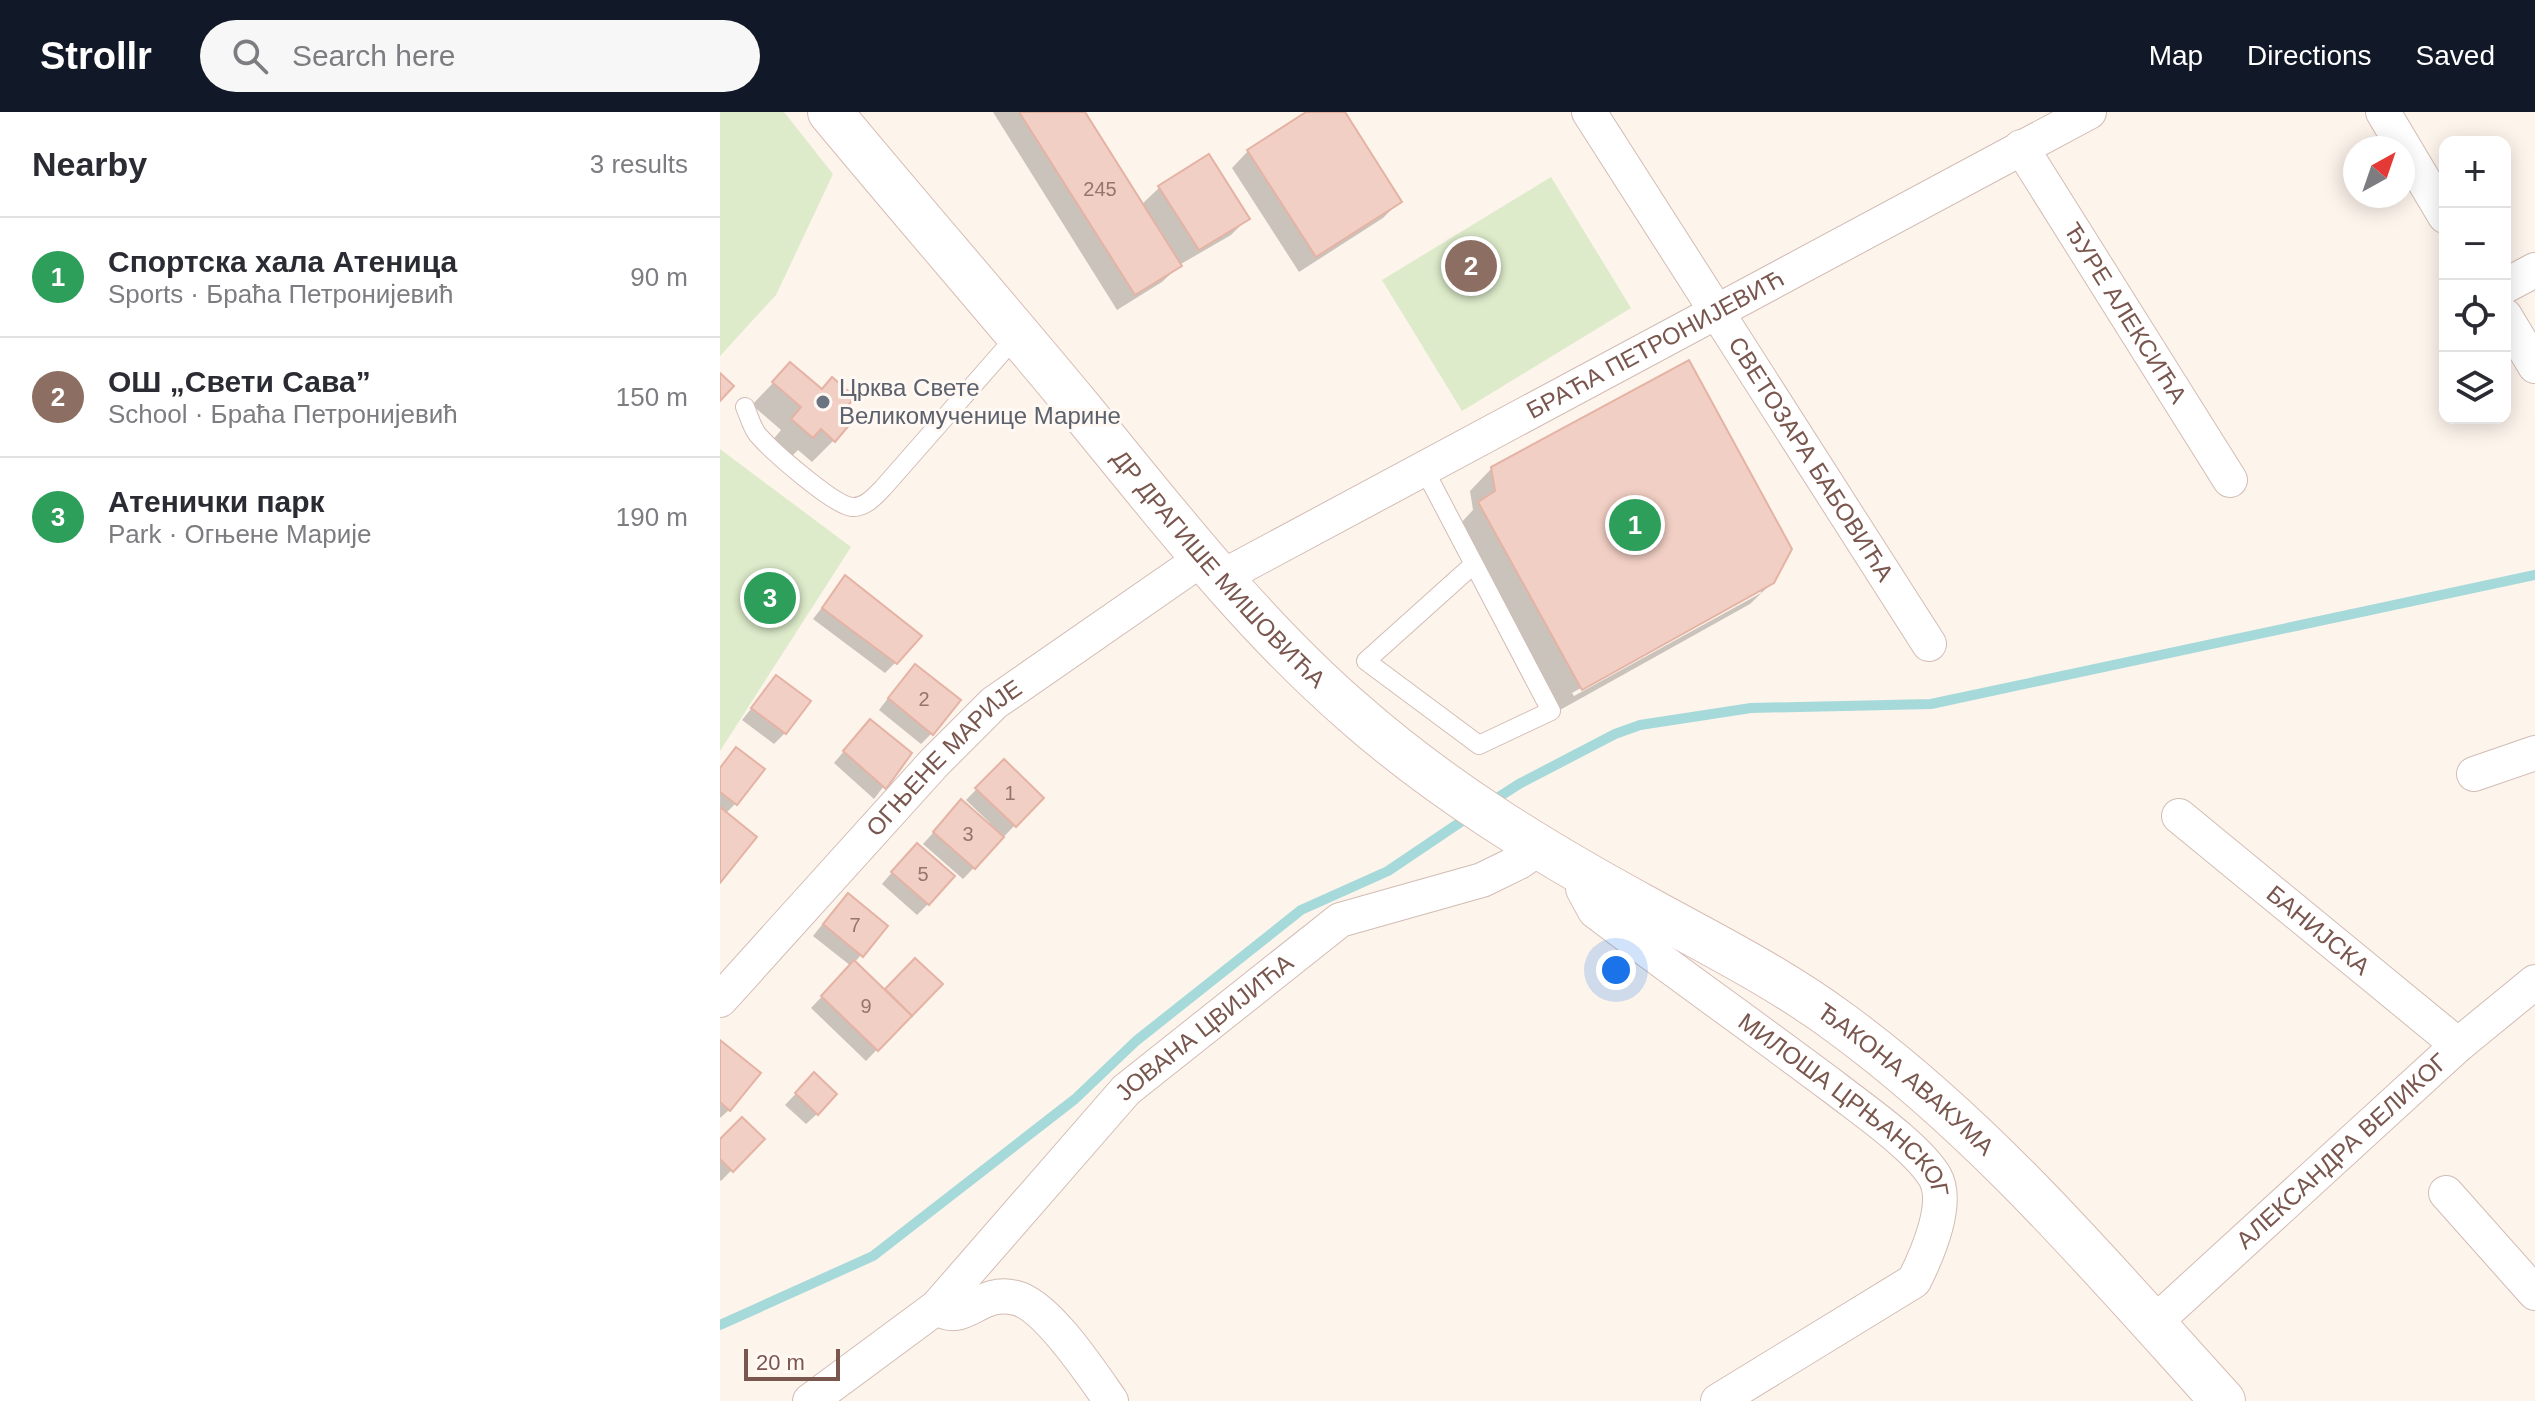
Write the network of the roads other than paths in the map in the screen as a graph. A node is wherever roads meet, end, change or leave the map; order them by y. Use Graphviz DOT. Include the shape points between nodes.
graph roads {
  1 [pos="830,112"];
  2 [pos="1589,112"];
  3 [pos="2089,112"];
  4 [pos="2383,112"];
  5 [pos="2021,147"];
  6 [pos="2440,208"];
  7 [pos="2535,270"];
  8 [pos="2511,283"];
  9 [pos="1715,312"];
  10 [pos="2511,326"];
  11 [pos="1018,334"];
  12 [pos="2535,366"];
  13 [pos="745,407"];
  14 [pos="1424,469"];
  15 [pos="2230,480"];
  16 [pos="1474,564"];
  17 [pos="1211,568"];
  18 [pos="1929,644"];
  19 [pos="2535,753"];
  20 [pos="2474,774"];
  21 [pos="2179,816"];
  22 [pos="1533,842"];
  23 [pos="1583,873"];
  24 [pos="2535,982"];
  25 [pos="720,1000"];
  26 [pos="2458,1045"];
  27 [pos="2446,1193"];
  28 [pos="2535,1293"];
  29 [pos="937,1307"];
  30 [pos="2153,1324"];
  31 [pos="810,1401"];
  32 [pos="1111,1401"];
  33 [pos="1718,1401"];
  34 [pos="2223,1401"];
  1 -- 11 [label="main road, ДР ДРАГИШЕ МИШОВИЋА"];
  2 -- 9 [label="street, СВЕТОЗАРА БАБОВИЋА"];
  3 -- 5 [label="street, БРАЋА ПЕТРОНИЈЕВИЋ"];
  4 -- 6 [label="street"];
  5 -- 9 [label="street, БРАЋА ПЕТРОНИЈЕВИЋ"];
  5 -- 15 [label="street, ЂУРЕ АЛЕКСИЋА"];
  7 -- 8 [label="street"];
  9 -- 14 [label="street, БРАЋА ПЕТРОНИЈЕВИЋ"];
  9 -- 18 [label="street, СВЕТОЗАРА БАБОВИЋА"];
  10 -- 12 [label="street"];
  11 -- 13 [label="lane" via="883,488 854,508 824,493 756,434"];
  11 -- 17 [label="main road, ДР ДРАГИШЕ МИШОВИЋА"];
  14 -- 16 [label="lane"];
  14 -- 17 [label="street, БРАЋА ПЕТРОНИЈЕВИЋ"];
  16 -- 16 [label="lane" via="1551,711 1479,745 1366,661"];
  17 -- 22 [label="main road, ДР ДРАГИШЕ МИШОВИЋА" via="1354,713"];
  17 -- 25 [label="street, ОГЊЕНЕ МАРИЈЕ" via="994,703"];
  19 -- 20 [label="street"];
  21 -- 26 [label="street, БАНИЈСКА"];
  22 -- 23 [label="main road, ЂАКОНА АВАКУМА"];
  22 -- 29 [label="street, ЈОВАНА ЦВИЈИЋА" via="1519,862 1482,880 1340,920 1126,1090"];
  23 -- 30 [label="main road, ЂАКОНА АВАКУМА" via="1758,968 1841,1024 1946,1108"];
  23 -- 33 [label="street, МИЛОША ЦРЊАНСКОГ" via="1583,889 1595,911 1861,1108 1920,1160 1935,1178 1941,1199 1928,1253 1914,1281"];
  24 -- 26 [label="street, АЛЕКСАНДРА ВЕЛИКОГ"];
  26 -- 30 [label="street, АЛЕКСАНДРА ВЕЛИКОГ"];
  27 -- 28 [label="street"];
  29 -- 31 [label="street, ЈОВАНА ЦВИЈИЋА"];
  29 -- 32 [label="street" via="955,1315 979,1301 1004,1296 1030,1303"];
  30 -- 34 [label="main road, ЂАКОНА АВАКУМА"];
}
